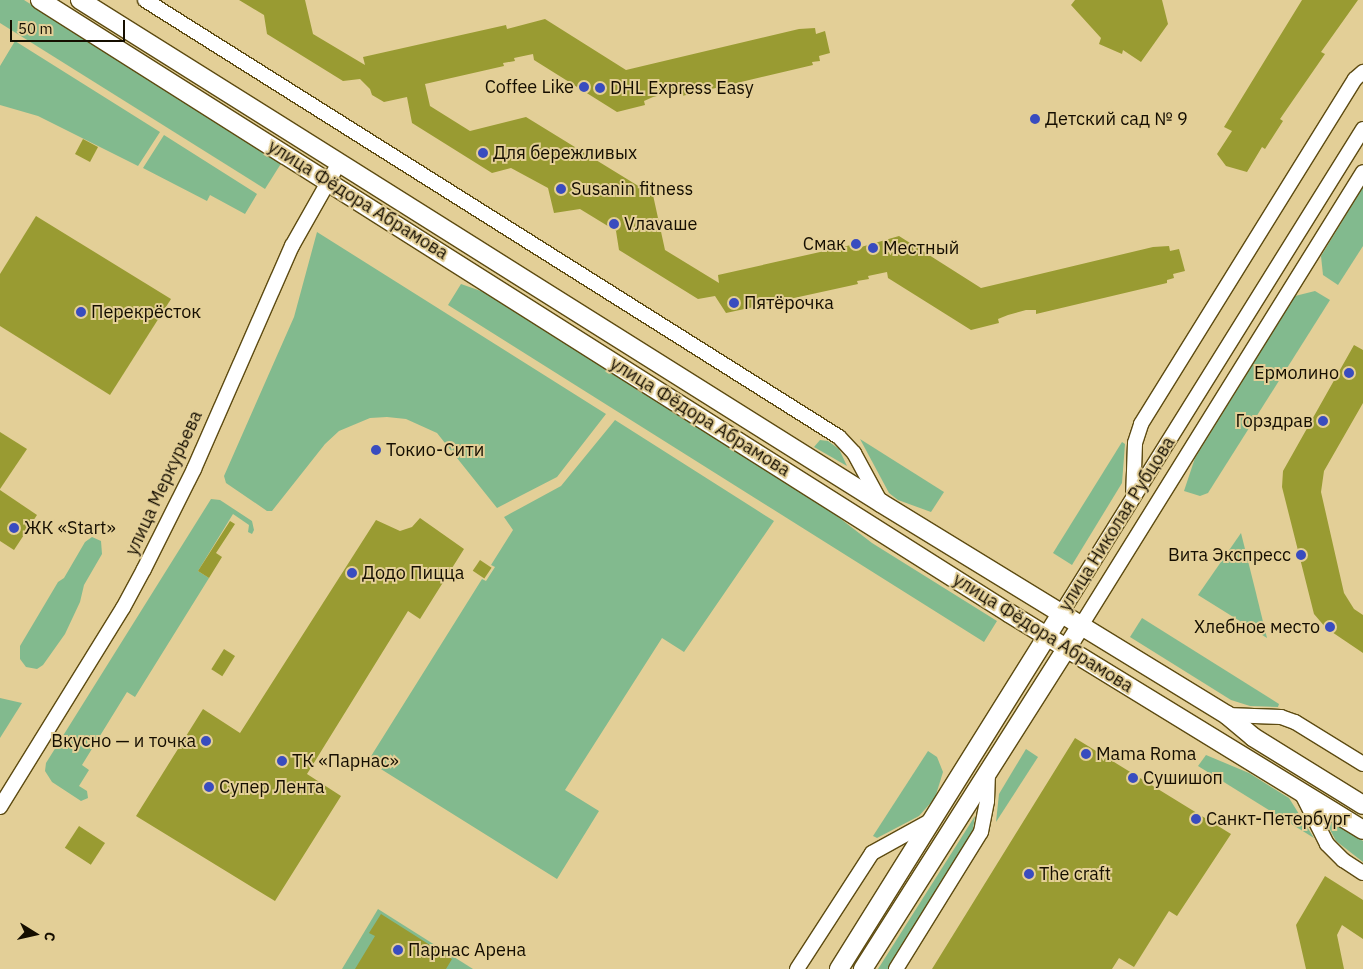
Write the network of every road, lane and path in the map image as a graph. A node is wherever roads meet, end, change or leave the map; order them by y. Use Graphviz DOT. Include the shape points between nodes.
graph roads {
  1 [pos="40,0"];
  2 [pos="80,0"];
  3 [pos="145,0"];
  4 [pos="1363,72"];
  5 [pos="1363,129"];
  6 [pos="339,163"];
  7 [pos="1363,172"];
  8 [pos="328,181"];
  9 [pos="1133,500"];
  10 [pos="881,502"];
  11 [pos="1062,612"];
  12 [pos="1082,624"];
  13 [pos="1048,635"];
  14 [pos="1068,647"];
  15 [pos="1227,715"];
  16 [pos="1363,764"];
  17 [pos="988,775"];
  18 [pos="1302,794"];
  19 [pos="1363,804"];
  20 [pos="0,807"];
  21 [pos="933,819"];
  22 [pos="1363,830"];
  23 [pos="1363,873"];
  24 [pos="797,969"];
  25 [pos="839,969"];
  26 [pos="863,969"];
  27 [pos="896,969"];
  1 -- 8 [label="street, улица Фёдора Абрамова"];
  2 -- 6 [label="street, улица Фёдора Абрамова"];
  3 -- 10 [label="street" via="839,437 854,453"];
  4 -- 9 [label="street" via="1355,79 1141,424 1135,442"];
  5 -- 9 [label="street, улица Николая Рубцова"];
  6 -- 8 [label="street, улица Меркурьева"];
  6 -- 10 [label="street, улица Фёдора Абрамова"];
  7 -- 12 [label="street, улица Николая Рубцова"];
  8 -- 13 [label="street, улица Фёдора Абрамова"];
  8 -- 20 [label="street, улица Меркурьева" via="292,246 194,469 144,569"];
  9 -- 11 [label="street, улица Николая Рубцова"];
  10 -- 11 [label="street, улица Фёдора Абрамова"];
  11 -- 12 [label="street, улица Фёдора Абрамова"];
  11 -- 13 [label="street, улица Николая Рубцова"];
  12 -- 14 [label="street, улица Николая Рубцова"];
  12 -- 15 [label="street, улица Фёдора Абрамова"];
  13 -- 14 [label="street, улица Фёдора Абрамова"];
  13 -- 21 [label="street, улица Николая Рубцова"];
  14 -- 17 [label="street, улица Николая Рубцова"];
  14 -- 18 [label="street, улица Фёдора Абрамова"];
  15 -- 16 [label="street" via="1281,717 1295,722"];
  15 -- 19 [label="street, улица Фёдора Абрамова" via="1252,737"];
  17 -- 26 [label="street, улица Николая Рубцова"];
  17 -- 27 [label="street" via="981,832"];
  18 -- 22 [label="street, улица Фёдора Абрамова"];
  18 -- 23 [label="street" via="1327,844"];
  21 -- 24 [label="street" via="872,853"];
  21 -- 25 [label="street, улица Николая Рубцова"];
}
